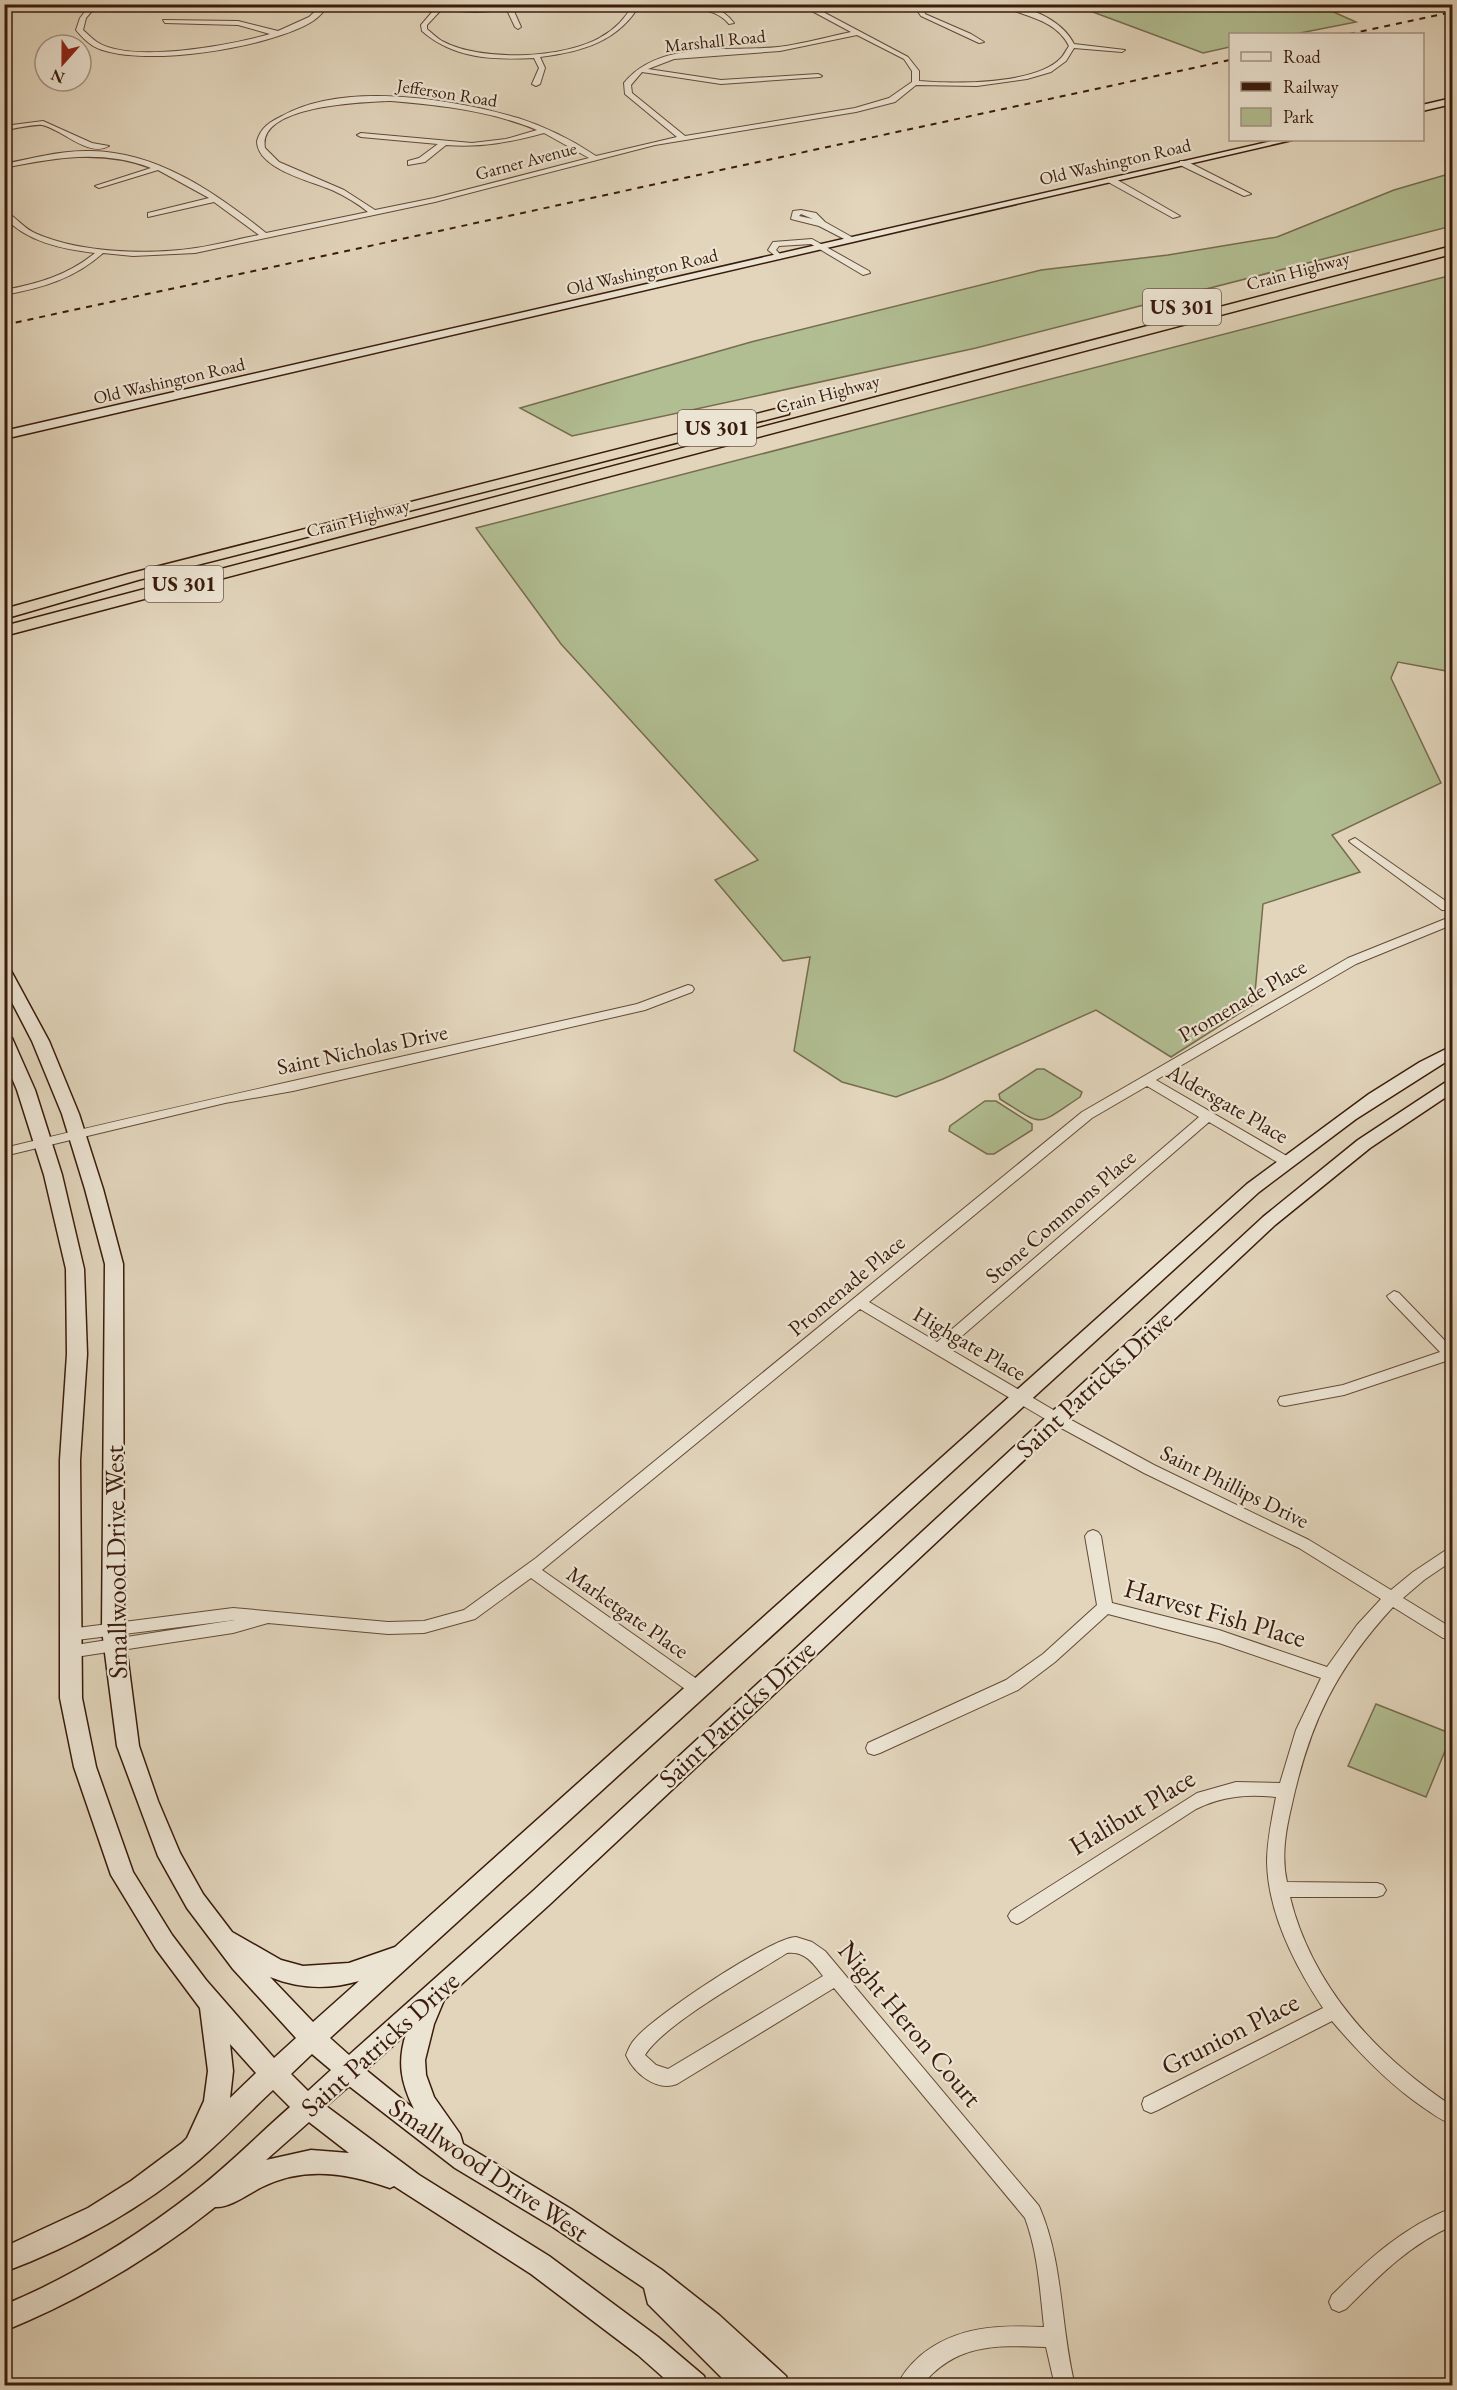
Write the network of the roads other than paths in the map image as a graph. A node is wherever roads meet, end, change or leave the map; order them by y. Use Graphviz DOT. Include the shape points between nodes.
graph roads {
  1 [pos="95,4"];
  2 [pos="327,4"];
  3 [pos="637,4"];
  4 [pos="681,4"];
  5 [pos="802,4"];
  6 [pos="919,4"];
  7 [pos="1000,4"];
  8 [pos="547,5"];
  9 [pos="442,6"];
  10 [pos="509,8"];
  11 [pos="165,21"];
  12 [pos="731,23"];
  13 [pos="518,27"];
  14 [pos="276,33"];
  15 [pos="858,33"];
  16 [pos="981,42"];
  17 [pos="1072,46"];
  18 [pos="1122,50"];
  19 [pos="536,56"];
  20 [pos="640,70"];
  21 [pos="818,76"];
  22 [pos="915,83"];
  23 [pos="536,84"];
  24 [pos="1452,101"];
  25 [pos="1424,108"];
  26 [pos="4,128"];
  27 [pos="544,132"];
  28 [pos="361,135"];
  29 [pos="684,139"];
  30 [pos="1282,141"];
  31 [pos="443,144"];
  32 [pos="107,154"];
  33 [pos="594,158"];
  34 [pos="411,163"];
  35 [pos="1183,163"];
  36 [pos="4,166"];
  37 [pos="155,169"];
  38 [pos="1111,180"];
  39 [pos="99,186"];
  40 [pos="1247,194"];
  41 [pos="216,199"];
  42 [pos="4,212"];
  43 [pos="374,213"];
  44 [pos="151,215"];
  45 [pos="1176,216"];
  46 [pos="822,224"];
  47 [pos="794,235"];
  48 [pos="266,237"];
  49 [pos="1452,237"];
  50 [pos="812,240"];
  51 [pos="853,240"];
  52 [pos="823,247"];
  53 [pos="1452,250"];
  54 [pos="100,252"];
  55 [pos="779,257"];
  56 [pos="867,273"];
  57 [pos="4,293"];
  58 [pos="1062,353"];
  59 [pos="911,378"];
  60 [pos="730,425"];
  61 [pos="4,435"];
  62 [pos="742,437"];
  63 [pos="4,614"];
  64 [pos="4,631"];
  65 [pos="1354,842"];
  66 [pos="1449,906"];
  67 [pos="1448,924"];
  68 [pos="4,972"];
  69 [pos="688,989"];
  70 [pos="4,1038"];
  71 [pos="1452,1050"];
  72 [pos="1148,1081"];
  73 [pos="1452,1086"];
  74 [pos="1208,1116"];
  75 [pos="77,1134"];
  76 [pos="42,1142"];
  77 [pos="4,1152"];
  78 [pos="1287,1161"];
  79 [pos="1395,1296"];
  80 [pos="860,1303"];
  81 [pos="939,1348"];
  82 [pos="1452,1355"];
  83 [pos="1023,1398"];
  84 [pos="1285,1401"];
  85 [pos="1057,1419"];
  86 [pos="1093,1536"];
  87 [pos="1452,1554"];
  88 [pos="531,1570"];
  89 [pos="1391,1597"];
  90 [pos="1105,1607"];
  91 [pos="1449,1634"];
  92 [pos="114,1637"];
  93 [pos="69,1644"];
  94 [pos="1330,1675"];
  95 [pos="698,1689"];
  96 [pos="874,1748"];
  97 [pos="1285,1791"];
  98 [pos="1279,1889"];
  99 [pos="1377,1890"];
  100 [pos="1017,1916"];
  101 [pos="221,1936"];
  102 [pos="408,1950"];
  103 [pos="836,1978"];
  104 [pos="437,1991"];
  105 [pos="211,2003"];
  106 [pos="1333,2012"];
  107 [pos="314,2040"];
  108 [pos="350,2071"];
  109 [pos="274,2074"];
  110 [pos="1151,2104"];
  111 [pos="309,2109"];
  112 [pos="1452,2116"];
  113 [pos="182,2159"];
  114 [pos="464,2160"];
  115 [pos="410,2183"];
  116 [pos="204,2200"];
  117 [pos="1452,2217"];
  118 [pos="618,2258"];
  119 [pos="4,2260"];
  120 [pos="1339,2302"];
  121 [pos="4,2318"];
  122 [pos="1053,2337"];
  123 [pos="694,2385"];
  124 [pos="750,2385"];
  125 [pos="776,2385"];
  126 [pos="908,2385"];
  127 [pos="1065,2385"];
  1 -- 14 [label="street" via="82,19 82,35 104,47 132,53 204,51"];
  2 -- 14 [label="street" via="311,20"];
  3 -- 19 [label="street" via="603,39"];
  4 -- 12 [label="street" via="714,10"];
  5 -- 15 [label="street"];
  6 -- 16 [label="street" via="923,15"];
  7 -- 17 [label="street" via="1052,24 1067,36"];
  8 -- 10 [label="street"];
  9 -- 10 [label="street" via="468,10"];
  9 -- 19 [label="street" via="423,28 437,43 480,54"];
  10 -- 13 [label="street"];
  11 -- 14 [label="street" via="238,23"];
  15 -- 20 [label="street, Marshall Road" via="785,48 688,55"];
  15 -- 22 [label="street" via="906,58 916,71"];
  17 -- 18 [label="street"];
  17 -- 22 [label="street" via="1066,58 1054,66 1015,79 964,85"];
  19 -- 23 [label="street" via="542,68"];
  20 -- 21 [label="street" via="739,85"];
  20 -- 29 [label="street, Marshall Road" via="629,80 629,94"];
  22 -- 29 [label="street, Garner Avenue" via="892,100 862,109"];
  24 -- 25 [label="main road"];
  26 -- 32 [label="street" via="46,124 89,144 111,147"];
  27 -- 31 [label="street" via="492,144"];
  27 -- 33 [label="street, Jefferson Road"];
  27 -- 43 [label="street, Jefferson Road" via="504,117 420,101 387,99 311,107 284,117 264,131 261,150 270,160 338,190"];
  28 -- 31 [label="street"];
  29 -- 33 [label="street, Garner Avenue"];
  30 -- 35 [label="main road, Old Washington Road"];
  31 -- 34 [label="street" via="422,160"];
  32 -- 36 [label="street" via="68,154"];
  32 -- 37 [label="street" via="130,158"];
  33 -- 43 [label="street, Garner Avenue" via="471,192"];
  35 -- 38 [label="main road, Old Washington Road"];
  35 -- 40 [label="street"];
  37 -- 39 [label="street"];
  37 -- 41 [label="street"];
  38 -- 45 [label="street"];
  38 -- 51 [label="main road, Old Washington Road"];
  41 -- 44 [label="street"];
  41 -- 48 [label="street"];
  42 -- 54 [label="street, Garner Avenue" via="17,226 39,238"];
  43 -- 48 [label="street, Garner Avenue"];
  46 -- 51 [label="street"];
  47 -- 50 [label="street"];
  48 -- 54 [label="street, Garner Avenue" via="180,253"];
  49 -- 58 [label="highway, Crain Highway / US 301" via="1049,342"];
  50 -- 52 [label="street"];
  50 -- 55 [label="street" via="776,244 772,250"];
  51 -- 52 [label="main road, Old Washington Road"];
  52 -- 55 [label="main road, Old Washington Road"];
  52 -- 56 [label="street"];
  53 -- 58 [label="highway, Crain Highway / US 301"];
  54 -- 57 [label="street" via="83,268 60,280"];
  55 -- 61 [label="main road, Old Washington Road"];
  58 -- 62 [label="highway, Crain Highway / US 301"];
  59 -- 60 [label="highway, Crain Highway / US 301"];
  60 -- 62 [label="highway"];
  60 -- 63 [label="highway, Crain Highway / US 301"];
  62 -- 64 [label="highway, Crain Highway / US 301"];
  65 -- 66 [label="street"];
  66 -- 67 [label="street" via="1439,916"];
  67 -- 72 [label="street, Promenade Place" via="1352,961"];
  68 -- 75 [label="main road, Smallwood Drive West" via="33,1023"];
  69 -- 75 [label="street, Saint Nicholas Drive" via="641,1007"];
  70 -- 76 [label="main road, Smallwood Drive West" via="14,1056"];
  71 -- 78 [label="main road, Saint Patricks Drive" via="1362,1106"];
  72 -- 74 [label="street, Aldersgate Place"];
  72 -- 80 [label="street, Promenade Place" via="1087,1115 1046,1146"];
  73 -- 85 [label="main road, Saint Patricks Drive" via="1364,1144 1304,1192"];
  74 -- 78 [label="street, Aldersgate Place"];
  74 -- 81 [label="street, Stone Commons Place"];
  75 -- 76 [label="street, Saint Nicholas Drive"];
  75 -- 92 [label="main road, Smallwood Drive West" via="114,1264"];
  76 -- 77 [label="street, Saint Nicholas Drive"];
  76 -- 93 [label="main road, Smallwood Drive West" via="75,1269"];
  78 -- 83 [label="main road, Saint Patricks Drive"];
  79 -- 82 [label="street"];
  80 -- 81 [label="street, Highgate Place"];
  80 -- 88 [label="street, Promenade Place"];
  81 -- 83 [label="street, Highgate Place"];
  82 -- 84 [label="street" via="1344,1390"];
  83 -- 85 [label="street, Highgate Place"];
  83 -- 95 [label="main road, Saint Patricks Drive"];
  85 -- 89 [label="street, Saint Phillips Drive" via="1149,1469 1304,1544"];
  85 -- 104 [label="main road, Saint Patricks Drive"];
  86 -- 90 [label="street"];
  87 -- 89 [label="street" via="1424,1570"];
  88 -- 92 [label="street, Promenade Place" via="469,1615 439,1624 388,1628 272,1617 233,1627"];
  88 -- 95 [label="street, Marketgate Place"];
  89 -- 91 [label="street, Saint Phillips Drive"];
  89 -- 94 [label="street"];
  90 -- 94 [label="street, Harvest Fish Place" via="1275,1652"];
  90 -- 96 [label="street, Harvest Fish Place" via="1049,1658 1012,1685"];
  92 -- 93 [label="street, Promenade Place"];
  92 -- 101 [label="main road, Smallwood Drive West" via="121,1707 136,1773 170,1856 195,1901"];
  93 -- 105 [label="main road, Smallwood Drive West" via="71,1698 78,1734 111,1845 123,1875 164,1942"];
  94 -- 97 [label="street" via="1303,1729"];
  95 -- 102 [label="main road, Saint Patricks Drive"];
  97 -- 98 [label="street" via="1277,1844"];
  97 -- 100 [label="street, Halibut Place" via="1217,1791 1190,1804"];
  98 -- 99 [label="street"];
  98 -- 106 [label="street" via="1302,1954"];
  101 -- 102 [label="main road" via="274,1968 318,1978 354,1974"];
  101 -- 107 [label="main road, Smallwood Drive West"];
  102 -- 107 [label="main road, Saint Patricks Drive"];
  103 -- 103 [label="street, Night Heron Court" via="810,1949 789,1944 692,2005 642,2042 635,2055 643,2068 670,2078"];
  103 -- 122 [label="street, Night Heron Court" via="1032,2212 1047,2255"];
  104 -- 108 [label="main road, Saint Patricks Drive"];
  104 -- 114 [label="main road" via="415,2038 412,2064 419,2098"];
  105 -- 109 [label="main road, Smallwood Drive West"];
  105 -- 113 [label="main road" via="222,2078 207,2123"];
  106 -- 110 [label="street, Grunion Place"];
  106 -- 112 [label="street" via="1411,2087"];
  107 -- 108 [label="main road, Smallwood Drive West"];
  107 -- 109 [label="main road, Saint Patricks Drive"];
  108 -- 111 [label="main road, Saint Patricks Drive"];
  108 -- 114 [label="main road, Smallwood Drive West"];
  109 -- 111 [label="main road, Smallwood Drive West"];
  109 -- 113 [label="main road, Saint Patricks Drive"];
  111 -- 115 [label="main road, Smallwood Drive West"];
  111 -- 116 [label="main road, Saint Patricks Drive"];
  113 -- 119 [label="main road, Saint Patricks Drive" via="91,2220"];
  114 -- 118 [label="main road, Smallwood Drive West" via="562,2218"];
  115 -- 116 [label="main road" via="355,2164 308,2162 264,2173"];
  115 -- 123 [label="main road, Smallwood Drive West" via="540,2265"];
  116 -- 121 [label="main road, Saint Patricks Drive" via="134,2251 47,2300"];
  117 -- 120 [label="street" via="1410,2236"];
  118 -- 124 [label="main road"];
  118 -- 125 [label="main road, Smallwood Drive West" via="685,2303"];
  122 -- 126 [label="street" via="990,2337 955,2345 928,2360"];
  122 -- 127 [label="street, Night Heron Court"];
}
